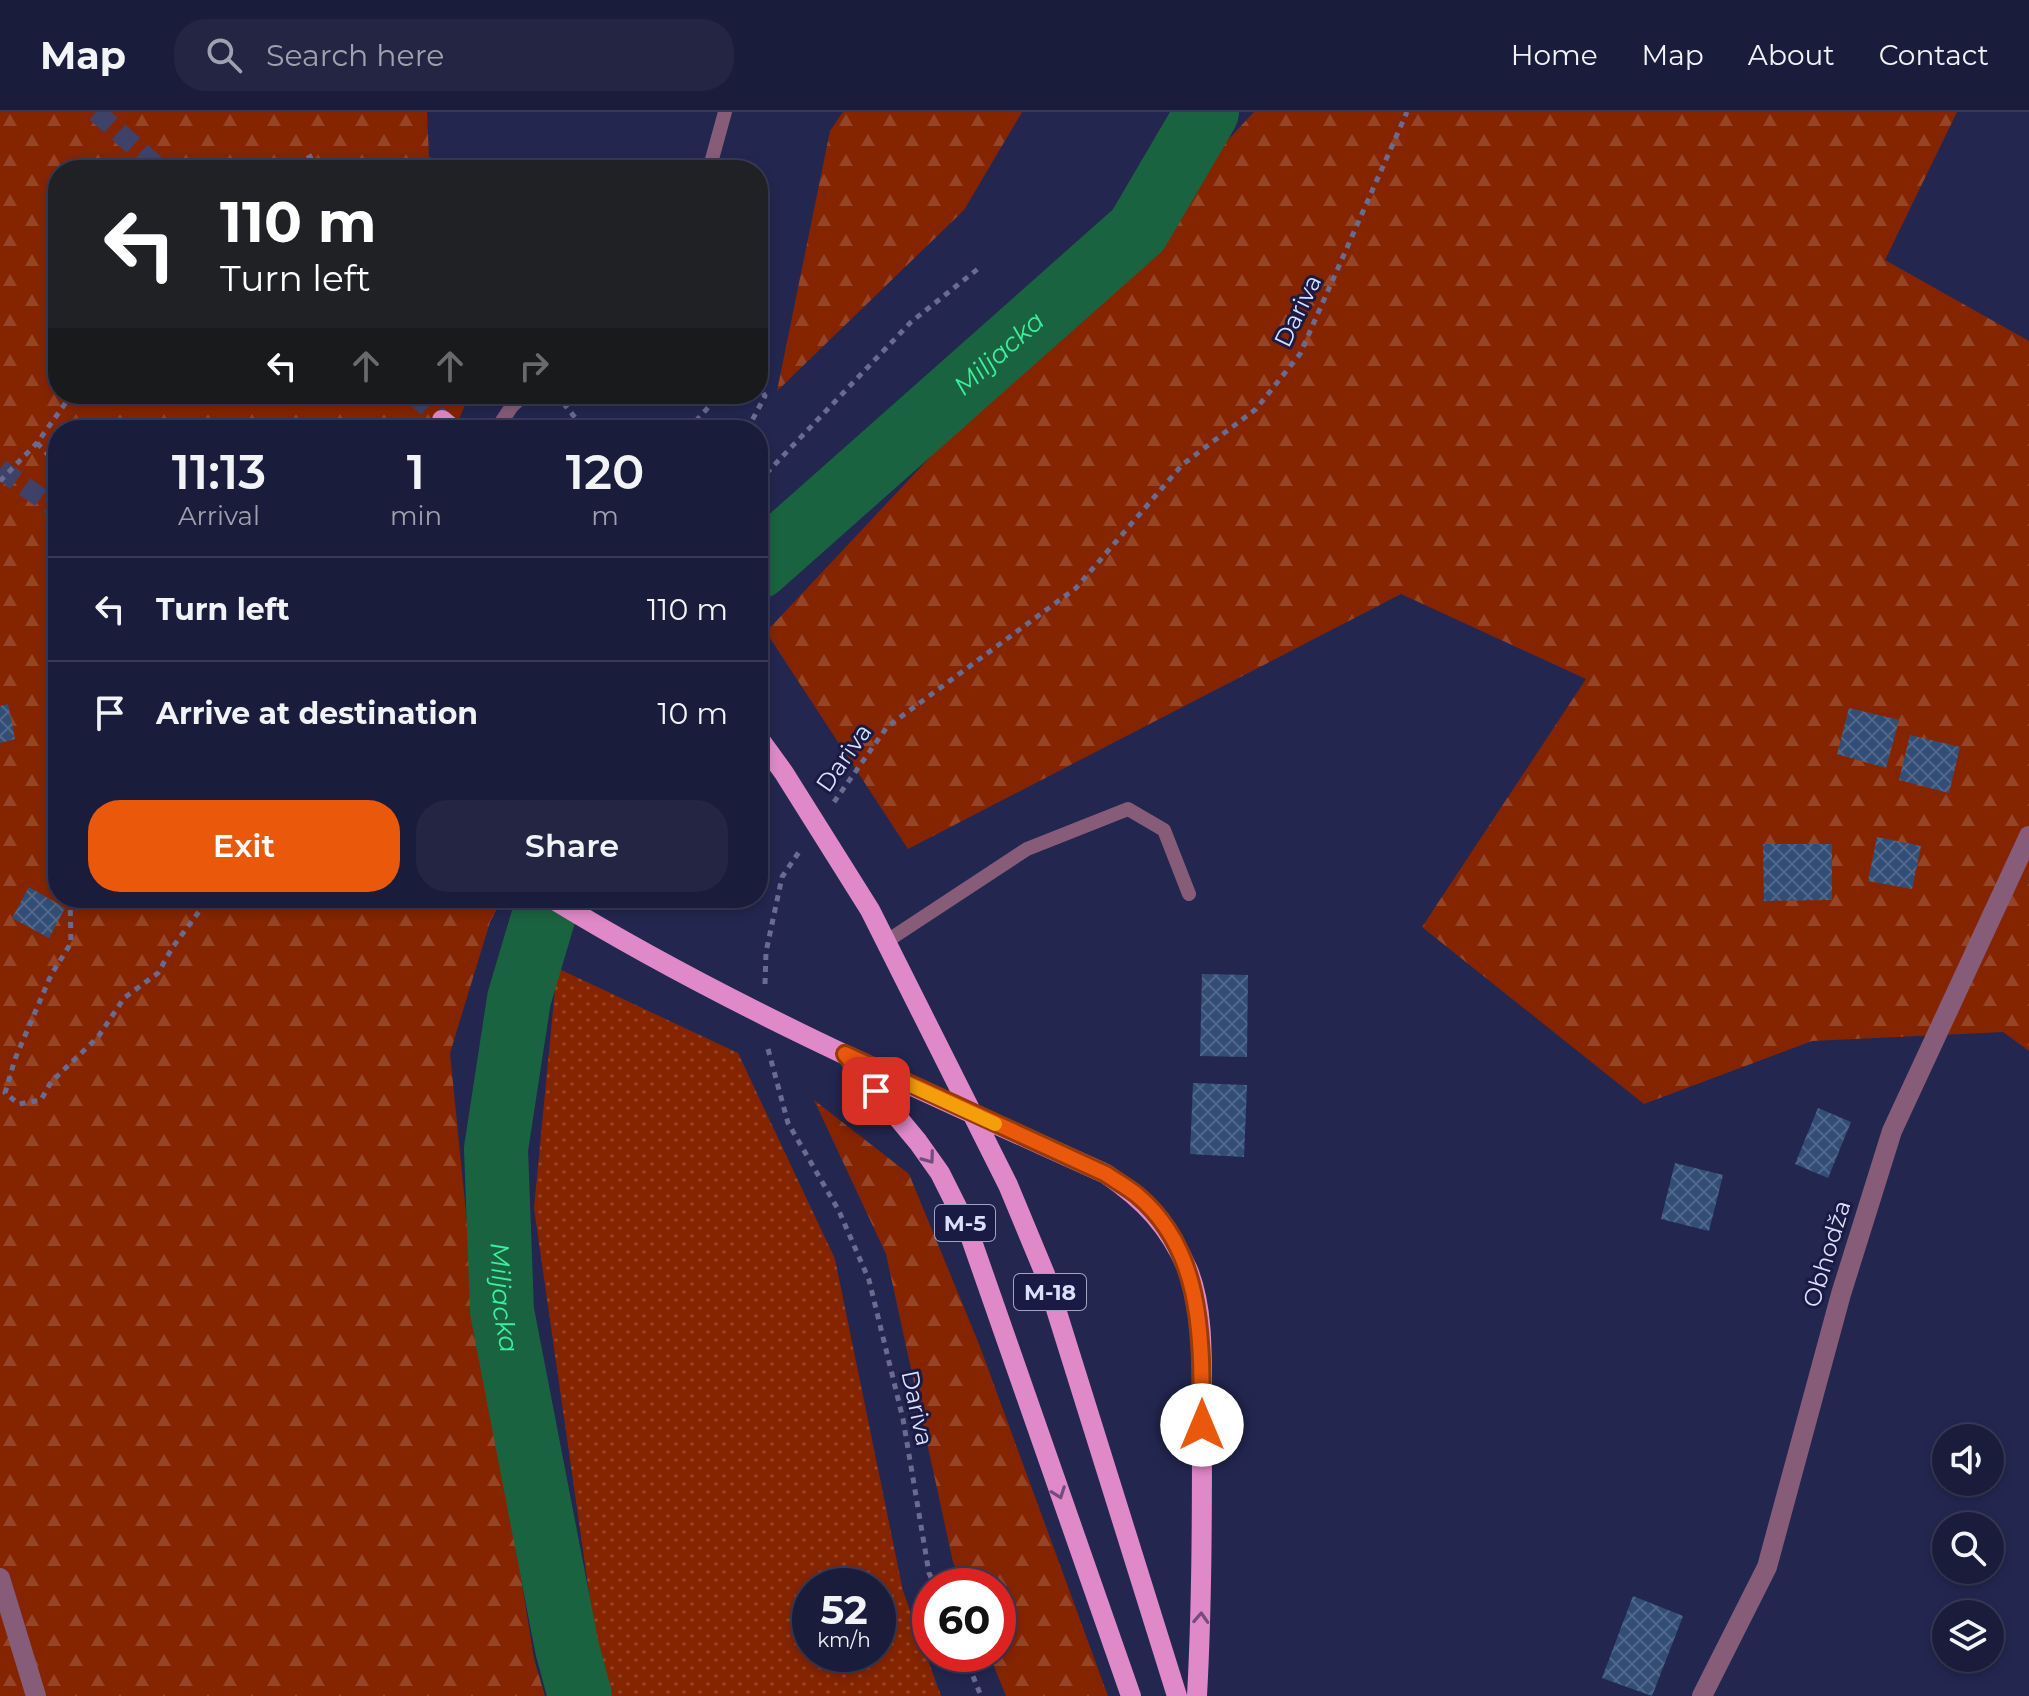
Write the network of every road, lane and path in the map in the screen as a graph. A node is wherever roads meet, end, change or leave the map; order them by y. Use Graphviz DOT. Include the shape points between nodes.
graph roads {
  1 [pos="725,112"];
  2 [pos="1407,112"];
  3 [pos="315,154"];
  4 [pos="304,160"];
  5 [pos="712,160"];
  6 [pos="979,268"];
  7 [pos="564,404"];
  8 [pos="711,404"];
  9 [pos="577,420"];
  10 [pos="697,420"];
  11 [pos="48,428"];
  12 [pos="37,443"];
  13 [pos="48,455"];
  14 [pos="768,472"];
  15 [pos="0,481"];
  16 [pos="768,751"];
  17 [pos="826,814"];
  18 [pos="2029,836"];
  19 [pos="808,839"];
  20 [pos="1189,894"];
  21 [pos="70,908"];
  22 [pos="202,908"];
  23 [pos="567,908"];
  24 [pos="887,941"];
  25 [pos="765,992"];
  26 [pos="768,1047"];
  27 [pos="845,1054"];
  28 [pos="928,1568"];
  29 [pos="0,1578"];
  30 [pos="971,1672"];
  31 [pos="36,1696"];
  32 [pos="981,1696"];
  33 [pos="1131,1696"];
  34 [pos="1177,1696"];
  35 [pos="1197,1696"];
  36 [pos="1702,1696"];
  1 -- 5 [label="lane"];
  2 -- 17 [label="path, Dariva" via="1300,354 1256,409 1182,465 1076,588 887,727"];
  3 -- 4 [label="path"];
  6 -- 14 [label="path" via="911,322"];
  7 -- 9 [label="path"];
  8 -- 10 [label="path"];
  11 -- 12 [label="path"];
  12 -- 13 [label="path"];
  12 -- 15 [label="path"];
  16 -- 24 [label="main road, M-18"];
  18 -- 36 [label="street, Obhodža" via="1892,1131 1841,1294 1767,1567"];
  19 -- 25 [label="path" via="782,877 766,952"];
  20 -- 24 [label="lane" via="1164,830 1128,809 1027,849"];
  21 -- 22 [label="path" via="71,943 51,975 5,1093 19,1104 41,1100 51,1082 98,1037 124,998 158,973"];
  23 -- 27 [label="main road, M-5" via="713,990"];
  24 -- 34 [label="main road, M-18" via="1008,1185 1045,1274"];
  26 -- 28 [label="path, Dariva" via="788,1123 839,1211 869,1280 903,1419"];
  27 -- 33 [label="main road, M-5, one-way" via="940,1173 967,1227"];
  35 -- 27 [label="main road, M-5, one-way" via="1203,1584 1201,1330 1189,1271 1164,1226 1138,1196 1106,1174"];
  29 -- 31 [label="street"];
  30 -- 32 [label="path"];
}
